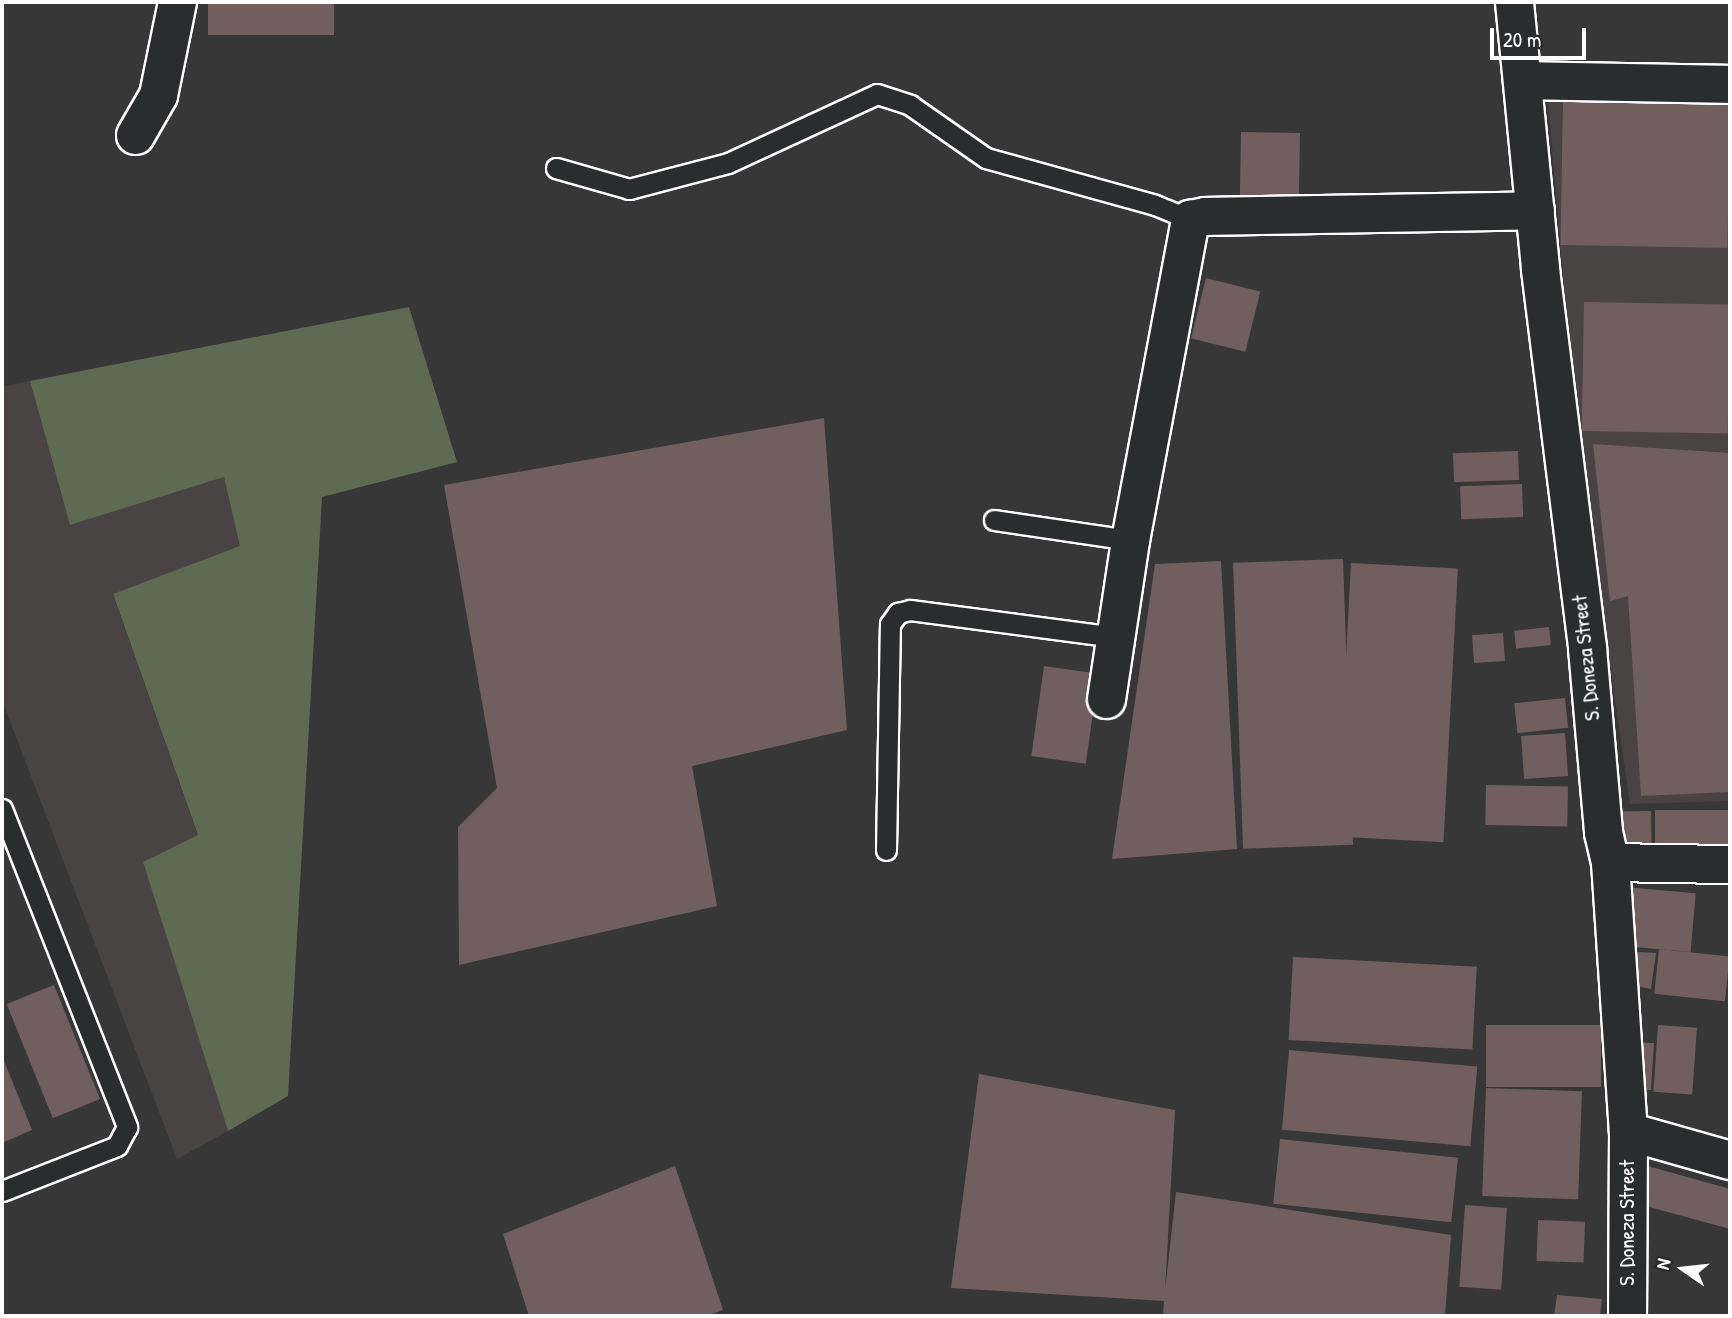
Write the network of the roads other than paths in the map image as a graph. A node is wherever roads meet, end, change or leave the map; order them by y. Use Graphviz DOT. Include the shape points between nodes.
graph roads {
  1 [pos="177,2"];
  2 [pos="1514,2"];
  3 [pos="1522,80"];
  4 [pos="1730,83"];
  5 [pos="135,135"];
  6 [pos="556,168"];
  7 [pos="1535,211"];
  8 [pos="1190,219"];
  9 [pos="993,520"];
  10 [pos="1130,540"];
  11 [pos="1115,637"];
  12 [pos="1105,699"];
  13 [pos="2,809"];
  14 [pos="886,850"];
  15 [pos="1610,862"];
  16 [pos="1730,864"];
  17 [pos="1628,1131"];
  18 [pos="1730,1160"];
  19 [pos="2,1191"];
  20 [pos="1627,1316"];
  1 -- 5 [label="street" via="158,95"];
  2 -- 3 [label="street, S. Doneza Street"];
  3 -- 4 [label="street"];
  3 -- 7 [label="street, S. Doneza Street"];
  6 -- 8 [label="lane" via="629,189 728,163 877,94 911,105 986,158"];
  7 -- 8 [label="street"];
  7 -- 15 [label="street, S. Doneza Street" via="1587,648 1603,832"];
  8 -- 10 [label="street"];
  9 -- 10 [label="lane"];
  10 -- 11 [label="street"];
  11 -- 12 [label="street"];
  11 -- 14 [label="lane" via="909,610 898,613 890,624"];
  13 -- 19 [label="lane" via="127,1127 117,1146"];
  15 -- 16 [label="street"];
  15 -- 17 [label="street, S. Doneza Street"];
  17 -- 18 [label="street"];
  17 -- 20 [label="street, S. Doneza Street"];
}
